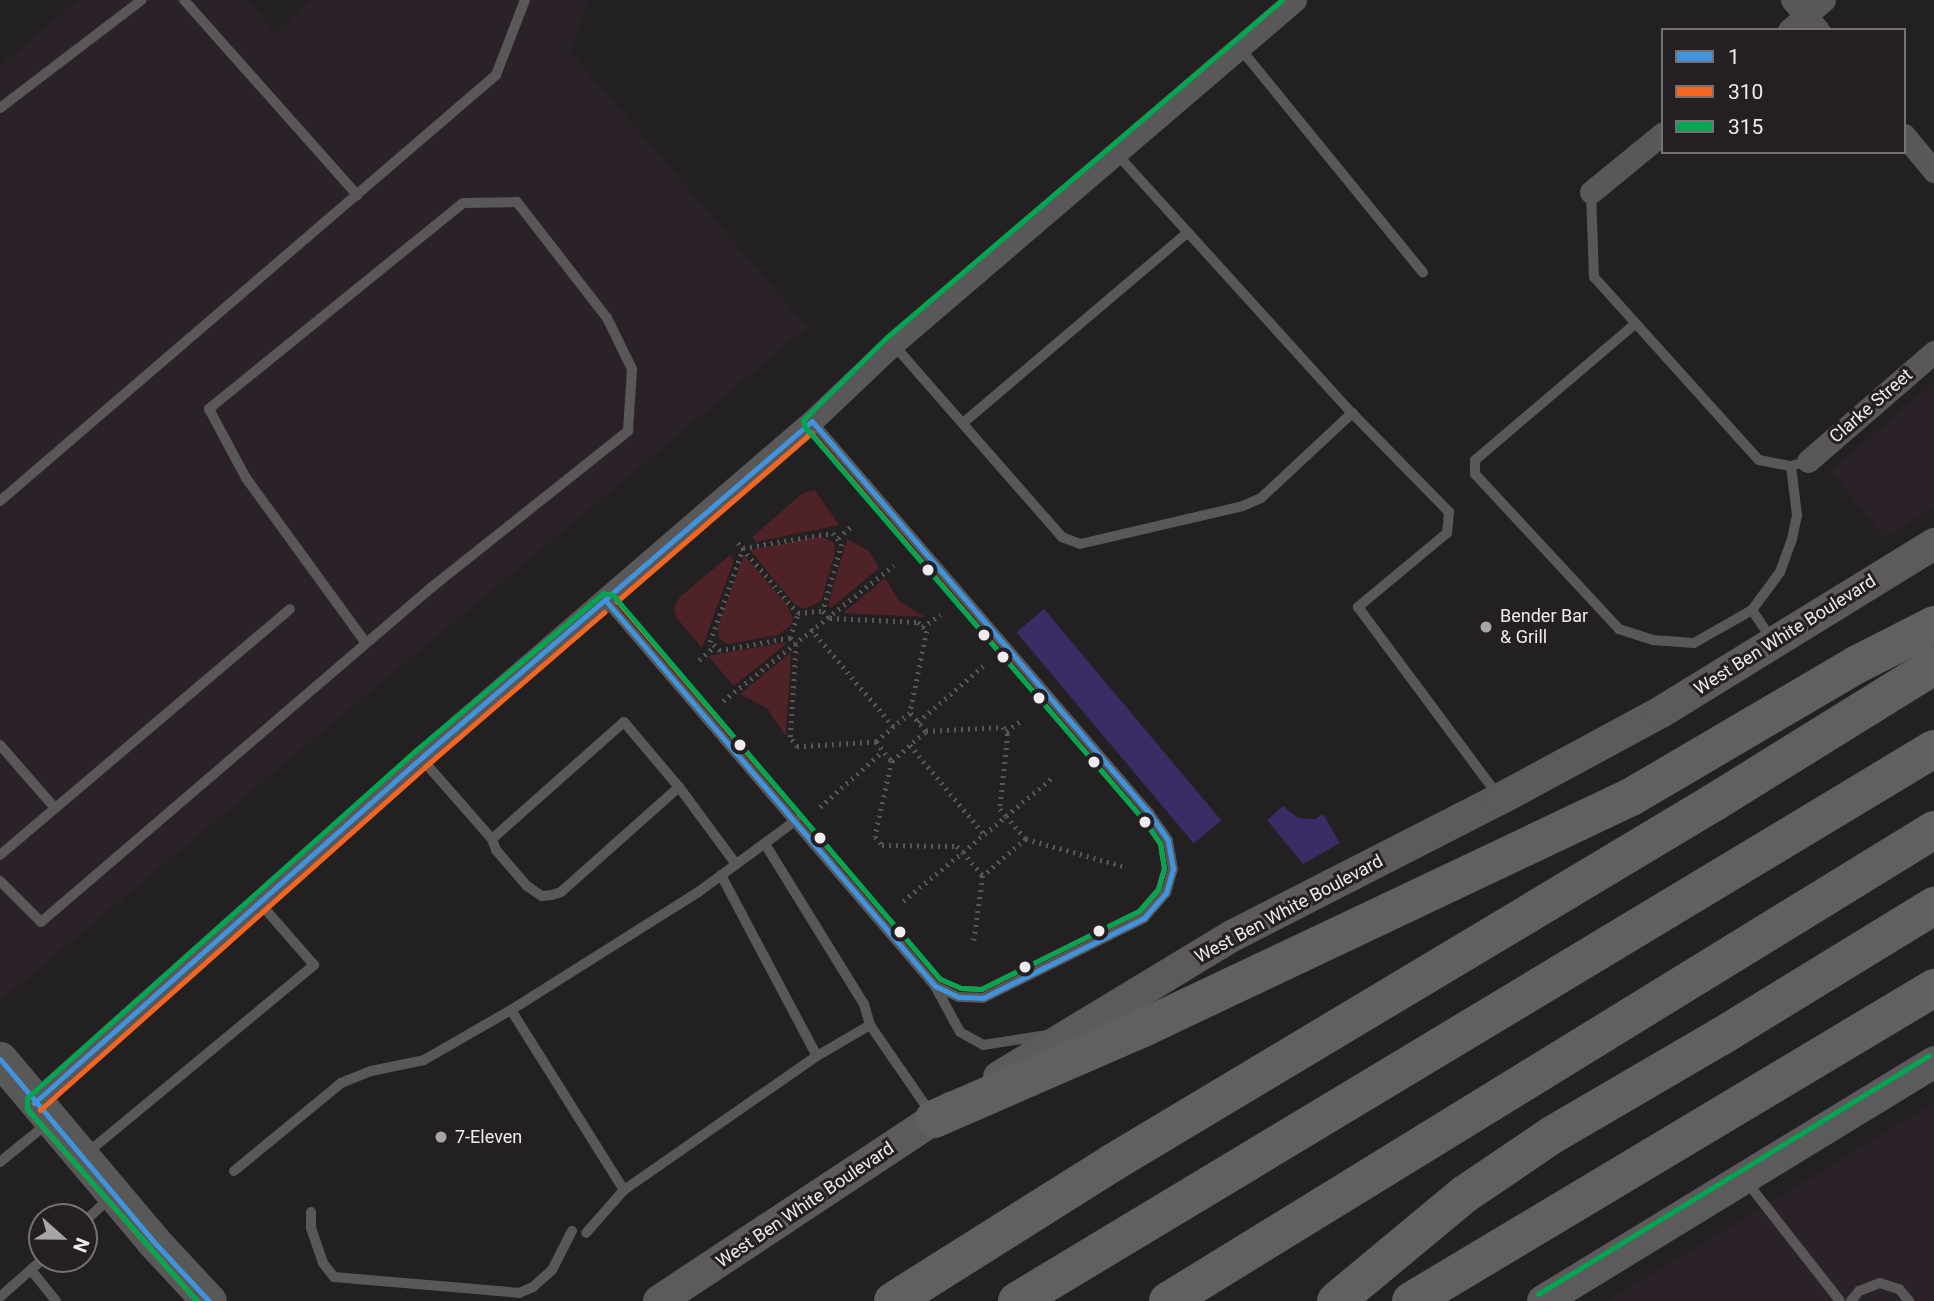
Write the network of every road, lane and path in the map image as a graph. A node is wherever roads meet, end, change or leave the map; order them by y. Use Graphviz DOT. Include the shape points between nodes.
graph roads {
  1 [pos="142,0"];
  2 [pos="184,0"];
  3 [pos="525,0"];
  4 [pos="1295,0"];
  5 [pos="1824,0"];
  6 [pos="1801,19"];
  7 [pos="1239,47"];
  8 [pos="0,108"];
  9 [pos="1661,135"];
  10 [pos="1906,137"];
  11 [pos="1115,152"];
  12 [pos="1934,171"];
  13 [pos="1591,192"];
  14 [pos="357,195"];
  15 [pos="1188,232"];
  16 [pos="1423,273"];
  17 [pos="1635,324"];
  18 [pos="893,344"];
  19 [pos="1934,352"];
  20 [pos="1352,412"];
  21 [pos="812,421"];
  22 [pos="963,423"];
  23 [pos="1800,463"];
  24 [pos="0,501"];
  25 [pos="853,525"];
  26 [pos="838,538"];
  27 [pos="738,543"];
  28 [pos="1934,544"];
  29 [pos="743,548"];
  30 [pos="894,565"];
  31 [pos="606,601"];
  32 [pos="290,609"];
  33 [pos="1752,610"];
  34 [pos="823,611"];
  35 [pos="798,614"];
  36 [pos="940,615"];
  37 [pos="828,617"];
  38 [pos="1934,625"];
  39 [pos="922,627"];
  40 [pos="811,629"];
  41 [pos="790,638"];
  42 [pos="1773,641"];
  43 [pos="366,643"];
  44 [pos="794,643"];
  45 [pos="715,646"];
  46 [pos="699,660"];
  47 [pos="983,666"];
  48 [pos="1934,666"];
  49 [pos="723,701"];
  50 [pos="910,713"];
  51 [pos="1021,721"];
  52 [pos="918,722"];
  53 [pos="894,727"];
  54 [pos="926,731"];
  55 [pos="1006,731"];
  56 [pos="876,743"];
  57 [pos="0,745"];
  58 [pos="910,746"];
  59 [pos="1934,749"];
  60 [pos="883,751"];
  61 [pos="421,758"];
  62 [pos="892,761"];
  63 [pos="1052,778"];
  64 [pos="679,787"];
  65 [pos="1500,799"];
  66 [pos="820,807"];
  67 [pos="55,808"];
  68 [pos="1006,816"];
  69 [pos="795,821"];
  70 [pos="1934,830"];
  71 [pos="985,834"];
  72 [pos="492,839"];
  73 [pos="1026,839"];
  74 [pos="765,844"];
  75 [pos="963,852"];
  76 [pos="0,855"];
  77 [pos="736,864"];
  78 [pos="1123,866"];
  79 [pos="721,875"];
  80 [pos="983,876"];
  81 [pos="0,881"];
  82 [pos="903,901"];
  83 [pos="259,902"];
  84 [pos="1934,906"];
  85 [pos="974,940"];
  86 [pos="935,986"];
  87 [pos="1934,988"];
  88 [pos="512,1010"];
  89 [pos="870,1025"];
  90 [pos="1071,1031"];
  91 [pos="817,1056"];
  92 [pos="0,1059"];
  93 [pos="1934,1062"];
  94 [pos="42,1112"];
  95 [pos="934,1119"];
  96 [pos="82,1157"];
  97 [pos="0,1162"];
  98 [pos="234,1171"];
  99 [pos="1744,1179"];
  100 [pos="624,1190"];
  101 [pos="115,1194"];
  102 [pos="98,1209"];
  103 [pos="311,1212"];
  104 [pos="572,1231"];
  105 [pos="586,1233"];
  106 [pos="28,1273"];
  107 [pos="33,1273"];
  108 [pos="0,1297"];
  109 [pos="56,1301"];
  110 [pos="209,1301"];
  111 [pos="659,1301"];
  112 [pos="893,1301"];
  113 [pos="1017,1301"];
  114 [pos="1168,1301"];
  115 [pos="1336,1301"];
  116 [pos="1411,1301"];
  117 [pos="1544,1301"];
  118 [pos="1840,1301"];
  119 [pos="1852,1301"];
  120 [pos="1909,1301"];
  1 -- 8 [label="lane"];
  2 -- 14 [label="lane"];
  3 -- 14 [label="lane" via="496,75"];
  4 -- 7 [label="street"];
  5 -- 6 [label="street"];
  7 -- 11 [label="street"];
  7 -- 16 [label="lane"];
  9 -- 13 [label="street"];
  10 -- 12 [label="street"];
  11 -- 15 [label="lane"];
  11 -- 18 [label="street"];
  13 -- 17 [label="lane" via="1594,277"];
  14 -- 24 [label="lane"];
  15 -- 20 [label="lane"];
  15 -- 22 [label="lane"];
  17 -- 23 [label="lane" via="1759,460"];
  17 -- 33 [label="lane" via="1475,460 1475,474 1619,629 1653,640 1695,643"];
  18 -- 21 [label="street"];
  18 -- 22 [label="lane"];
  19 -- 23 [label="street, Clarke Street"];
  20 -- 22 [label="lane" via="1261,498 1080,544 1062,537"];
  20 -- 65 [label="lane" via="1449,512 1447,533 1357,607"];
  21 -- 31 [label="street"];
  21 -- 86 [label="lane" via="1168,840 1173,869 1166,893 1144,918 983,998 959,997"];
  23 -- 33 [label="lane" via="1792,540 1780,572"];
  25 -- 26 [label="path"];
  26 -- 29 [label="path" via="833,533"];
  26 -- 34 [label="path" via="842,544"];
  27 -- 29 [label="path"];
  28 -- 42 [label="main road, West Ben White Boulevard"];
  29 -- 35 [label="path"];
  29 -- 45 [label="path" via="710,642"];
  30 -- 37 [label="path"];
  31 -- 61 [label="street"];
  31 -- 69 [label="lane"];
  32 -- 67 [label="lane"];
  33 -- 42 [label="lane"];
  34 -- 35 [label="path"];
  34 -- 37 [label="path"];
  35 -- 41 [label="path"];
  36 -- 39 [label="path"];
  37 -- 39 [label="path" via="918,622"];
  37 -- 40 [label="path"];
  38 -- 95 [label="highway" via="1594,815 1141,1029"];
  39 -- 50 [label="path" via="926,631"];
  40 -- 44 [label="path"];
  40 -- 53 [label="path"];
  41 -- 44 [label="path"];
  41 -- 45 [label="path" via="720,651"];
  42 -- 65 [label="main road, West Ben White Boulevard" via="1661,712"];
  43 -- 43 [label="lane" via="628,431 632,369 607,318 517,202 463,203 209,409 246,478"];
  43 -- 81 [label="lane" via="41,922"];
  44 -- 49 [label="path"];
  44 -- 56 [label="path" via="791,742 797,747"];
  45 -- 46 [label="path"];
  47 -- 52 [label="path"];
  48 -- 112 [label="highway" via="1112,1163"];
  50 -- 52 [label="path"];
  50 -- 53 [label="path"];
  51 -- 55 [label="path"];
  52 -- 54 [label="path"];
  53 -- 56 [label="path"];
  54 -- 55 [label="path" via="1003,727"];
  54 -- 58 [label="path"];
  55 -- 68 [label="path" via="1000,809"];
  56 -- 60 [label="path"];
  57 -- 67 [label="lane"];
  58 -- 62 [label="path"];
  58 -- 71 [label="path"];
  59 -- 113 [label="highway"];
  60 -- 62 [label="path"];
  60 -- 66 [label="path"];
  61 -- 72 [label="lane"];
  61 -- 83 [label="street"];
  62 -- 75 [label="path" via="876,843 957,846"];
  63 -- 68 [label="path"];
  64 -- 72 [label="lane" via="561,892 552,895 542,896 527,886"];
  64 -- 72 [label="lane" via="624,722"];
  64 -- 77 [label="lane"];
  65 -- 90 [label="main road, West Ben White Boulevard" via="1232,936"];
  67 -- 76 [label="lane"];
  68 -- 71 [label="path"];
  68 -- 73 [label="path"];
  69 -- 74 [label="lane"];
  69 -- 86 [label="lane"];
  70 -- 114 [label="highway"];
  71 -- 75 [label="path"];
  73 -- 78 [label="path"];
  73 -- 80 [label="path"];
  74 -- 77 [label="lane"];
  74 -- 89 [label="lane" via="864,1004"];
  75 -- 80 [label="path"];
  75 -- 82 [label="path"];
  77 -- 79 [label="lane"];
  79 -- 88 [label="lane"];
  79 -- 91 [label="lane"];
  80 -- 85 [label="path"];
  83 -- 94 [label="street"];
  83 -- 96 [label="lane" via="314,965"];
  84 -- 115 [label="highway" via="1552,1135 1465,1194"];
  86 -- 90 [label="lane" via="960,1032 983,1045"];
  87 -- 116 [label="highway"];
  88 -- 98 [label="lane" via="424,1060 371,1071 341,1083"];
  88 -- 100 [label="lane"];
  89 -- 91 [label="lane"];
  89 -- 95 [label="lane"];
  90 -- 95 [label="main road, West Ben White Boulevard"];
  91 -- 100 [label="lane"];
  92 -- 94 [label="main road"];
  93 -- 99 [label="main road"];
  94 -- 96 [label="main road"];
  94 -- 97 [label="lane"];
  95 -- 111 [label="main road, West Ben White Boulevard"];
  96 -- 101 [label="main road"];
  99 -- 117 [label="main road"];
  99 -- 118 [label="lane"];
  100 -- 105 [label="lane"];
  101 -- 102 [label="lane"];
  101 -- 110 [label="main road"];
  103 -- 104 [label="lane" via="311,1228 323,1264 334,1277 519,1293 552,1270"];
  106 -- 108 [label="lane"];
  107 -- 109 [label="lane"];
  119 -- 120 [label="lane" via="1859,1291 1880,1283 1899,1289"];
}
